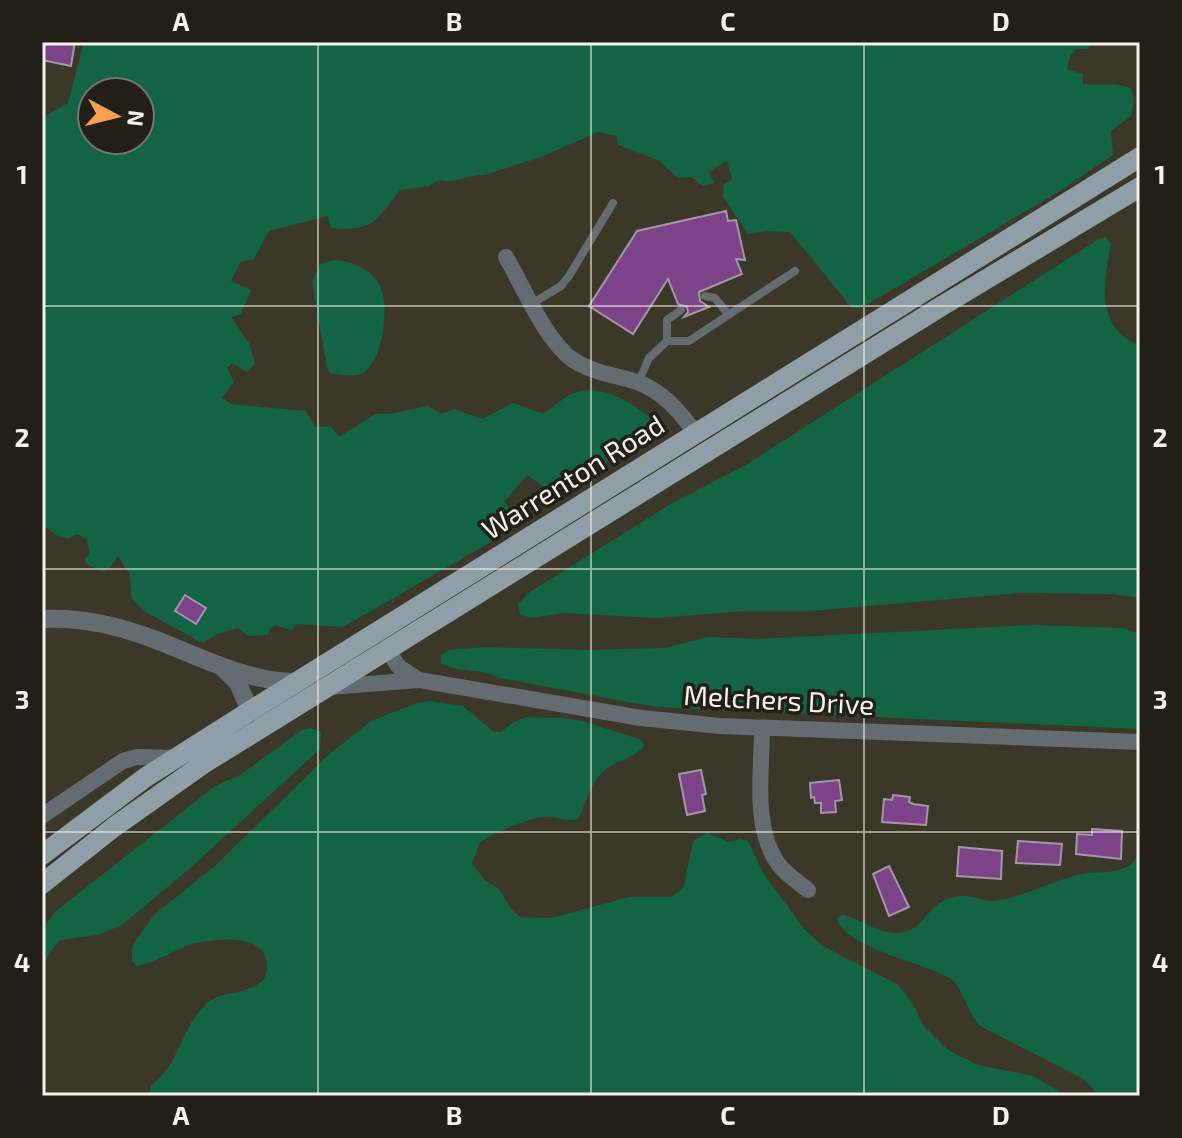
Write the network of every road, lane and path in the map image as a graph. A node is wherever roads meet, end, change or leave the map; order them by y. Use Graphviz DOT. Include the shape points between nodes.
graph roads {
  1 [pos="1134,167"];
  2 [pos="1140,187"];
  3 [pos="613,203"];
  4 [pos="506,257"];
  5 [pos="795,271"];
  6 [pos="705,296"];
  7 [pos="533,303"];
  8 [pos="681,310"];
  9 [pos="729,315"];
  10 [pos="667,341"];
  11 [pos="638,383"];
  12 [pos="696,434"];
  13 [pos="42,619"];
  14 [pos="387,650"];
  15 [pos="222,667"];
  16 [pos="419,680"];
  17 [pos="297,682"];
  18 [pos="327,687"];
  19 [pos="250,711"];
  20 [pos="762,728"];
  21 [pos="1140,742"];
  22 [pos="176,758"];
  23 [pos="42,816"];
  24 [pos="42,855"];
  25 [pos="42,884"];
  26 [pos="808,890"];
  1 -- 12 [label="main road, Warrenton Road"];
  2 -- 14 [label="main road, Warrenton Road"];
  3 -- 7 [label="lane" via="569,276"];
  4 -- 7 [label="street"];
  5 -- 9 [label="lane"];
  6 -- 9 [label="lane" via="715,298"];
  7 -- 11 [label="street" via="572,359"];
  8 -- 10 [label="lane" via="667,320"];
  9 -- 10 [label="lane" via="689,341"];
  10 -- 11 [label="lane" via="649,358"];
  11 -- 12 [label="street" via="670,402"];
  12 -- 17 [label="main road, Warrenton Road"];
  13 -- 15 [label="street" via="112,626"];
  14 -- 16 [label="street" via="399,667"];
  14 -- 18 [label="main road, Warrenton Road"];
  15 -- 17 [label="street" via="269,681"];
  15 -- 19 [label="street" via="238,683"];
  16 -- 18 [label="street, Melchers Drive"];
  16 -- 20 [label="street, Melchers Drive" via="641,718"];
  17 -- 19 [label="main road, Warrenton Road"];
  18 -- 25 [label="main road, Warrenton Road" via="182,779"];
  19 -- 22 [label="main road, Warrenton Road"];
  20 -- 21 [label="street, Melchers Drive"];
  20 -- 26 [label="street" via="764,828 779,865"];
  22 -- 23 [label="street" via="123,761"];
  22 -- 24 [label="main road, Warrenton Road"];
}
